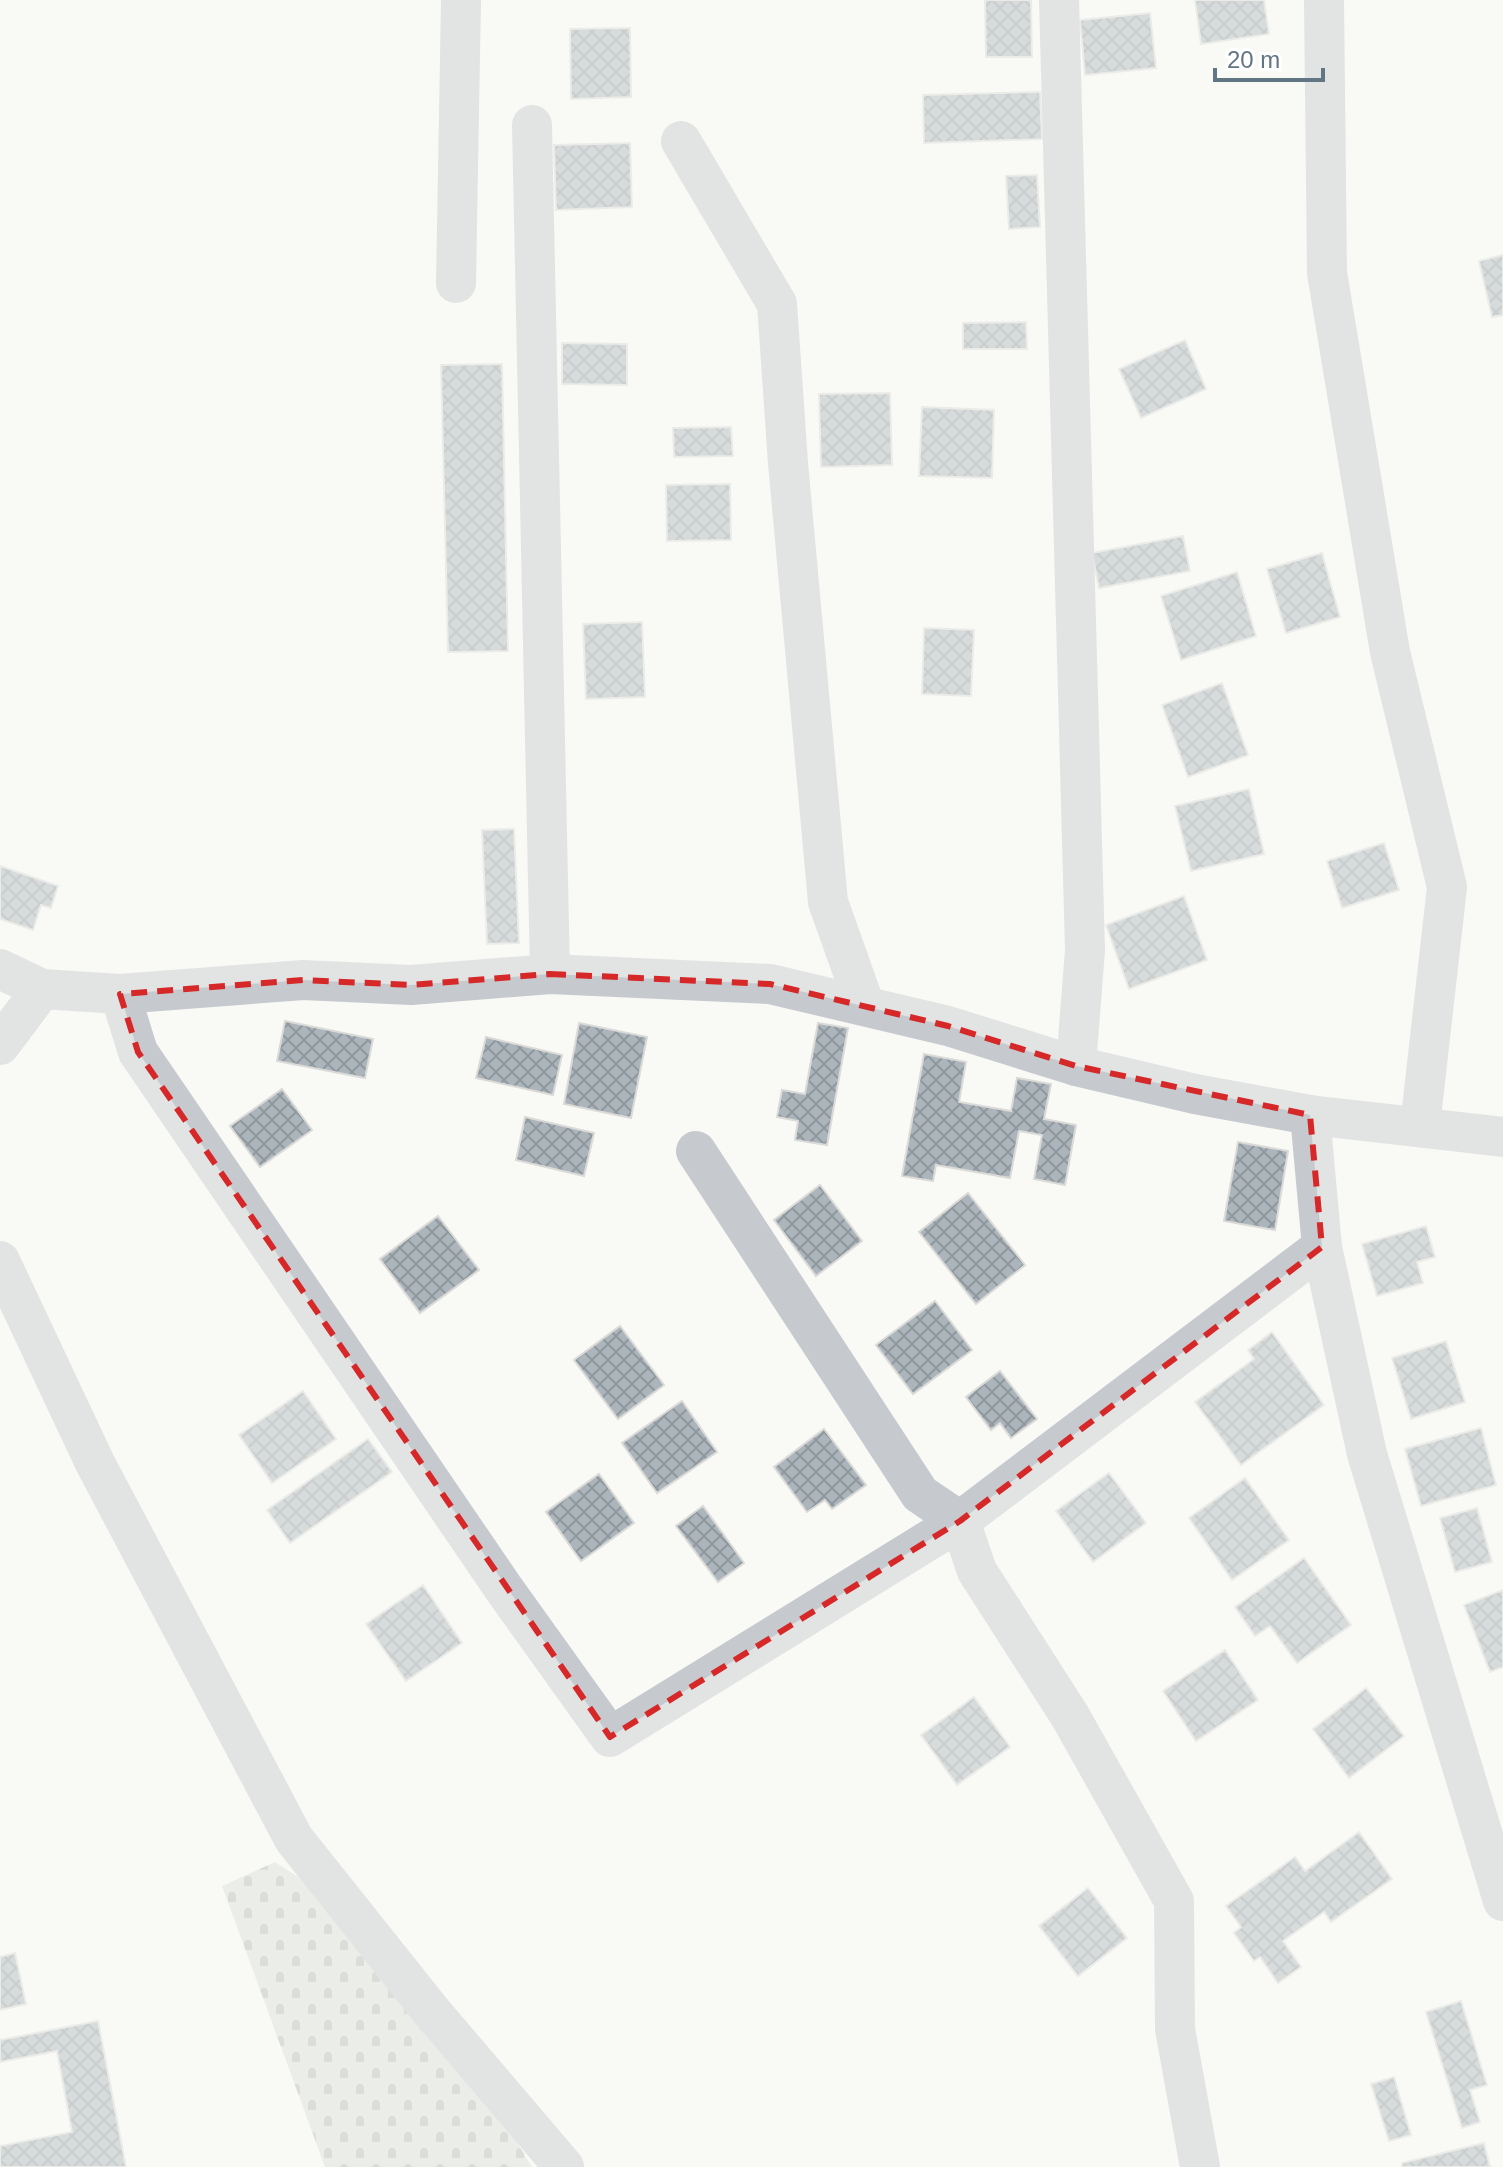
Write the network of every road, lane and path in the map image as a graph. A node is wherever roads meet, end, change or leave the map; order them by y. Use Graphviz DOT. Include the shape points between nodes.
graph roads {
  1 [pos="461,0"];
  2 [pos="1059,0"];
  3 [pos="1324,0"];
  4 [pos="532,125"];
  5 [pos="681,141"];
  6 [pos="456,283"];
  7 [pos="0,969"];
  8 [pos="550,974"];
  9 [pos="42,989"];
  10 [pos="120,994"];
  11 [pos="865,1006"];
  12 [pos="0,1045"];
  13 [pos="1076,1066"];
  14 [pos="1310,1115"];
  15 [pos="1420,1126"];
  16 [pos="1503,1137"];
  17 [pos="696,1151"];
  18 [pos="1322,1247"];
  19 [pos="0,1261"];
  20 [pos="960,1521"];
  21 [pos="1503,1901"];
  22 [pos="564,2167"];
  23 [pos="1200,2167"];
  1 -- 6 [label="street"];
  2 -- 13 [label="street" via="1085,950"];
  3 -- 15 [label="street" via="1327,273 1390,652 1447,887"];
  4 -- 8 [label="street"];
  5 -- 11 [label="street" via="777,304 828,902"];
  7 -- 9 [label="street"];
  8 -- 10 [label="street" via="411,985 303,980"];
  8 -- 11 [label="street" via="770,984"];
  9 -- 10 [label="street"];
  9 -- 12 [label="street"];
  10 -- 20 [label="street" via="138,1052 610,1737"];
  11 -- 13 [label="street"];
  13 -- 14 [label="street"];
  14 -- 15 [label="street"];
  14 -- 18 [label="street"];
  15 -- 16 [label="street"];
  17 -- 20 [label="street" via="920,1494"];
  18 -- 20 [label="street"];
  18 -- 21 [label="street" via="1367,1454"];
  19 -- 22 [label="street" via="95,1463 294,1839"];
  20 -- 23 [label="street" via="977,1571 1070,1716 1174,1901 1175,2029"];
}
